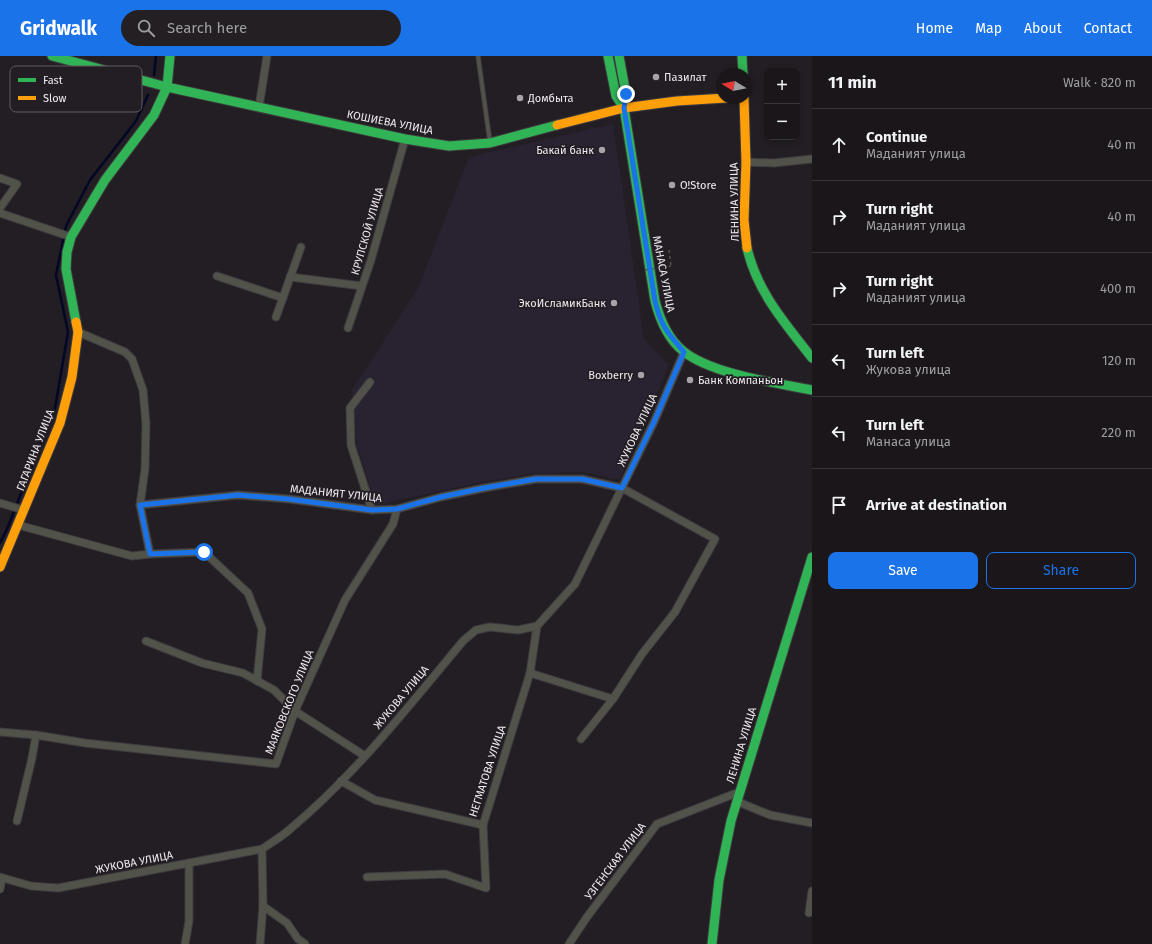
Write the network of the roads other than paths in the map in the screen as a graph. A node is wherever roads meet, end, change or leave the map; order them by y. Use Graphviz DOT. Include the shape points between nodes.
graph roads {
  1 [pos="52,56"];
  2 [pos="170,56"];
  3 [pos="267,56"];
  4 [pos="478,56"];
  5 [pos="608,56"];
  6 [pos="619,56"];
  7 [pos="742,56"];
  8 [pos="89,66"];
  9 [pos="743,68"];
  10 [pos="142,80"];
  11 [pos="167,87"];
  12 [pos="716,99"];
  13 [pos="744,104"];
  14 [pos="259,107"];
  15 [pos="624,108"];
  16 [pos="405,138"];
  17 [pos="490,143"];
  18 [pos="812,159"];
  19 [pos="746,162"];
  20 [pos="0,178"];
  21 [pos="0,208"];
  22 [pos="0,213"];
  23 [pos="71,237"];
  24 [pos="301,247"];
  25 [pos="217,276"];
  26 [pos="290,277"];
  27 [pos="362,286"];
  28 [pos="283,298"];
  29 [pos="276,317"];
  30 [pos="348,328"];
  31 [pos="78,332"];
  32 [pos="684,352"];
  33 [pos="812,358"];
  34 [pos="370,382"];
  35 [pos="812,390"];
  36 [pos="622,488"];
  37 [pos="0,503"];
  38 [pos="140,505"];
  39 [pos="397,509"];
  40 [pos="24,510"];
  41 [pos="372,510"];
  42 [pos="18,525"];
  43 [pos="150,554"];
  44 [pos="812,557"];
  45 [pos="0,568"];
  46 [pos="537,626"];
  47 [pos="146,641"];
  48 [pos="530,673"];
  49 [pos="257,681"];
  50 [pos="613,699"];
  51 [pos="295,711"];
  52 [pos="0,732"];
  53 [pos="36,735"];
  54 [pos="581,739"];
  55 [pos="364,756"];
  56 [pos="341,781"];
  57 [pos="739,792"];
  58 [pos="736,801"];
  59 [pos="17,821"];
  60 [pos="812,823"];
  61 [pos="483,825"];
  62 [pos="262,849"];
  63 [pos="189,863"];
  64 [pos="367,877"];
  65 [pos="1,878"];
  66 [pos="0,889"];
  67 [pos="812,891"];
  68 [pos="263,906"];
  69 [pos="809,913"];
  70 [pos="185,944"];
  71 [pos="260,944"];
  72 [pos="305,944"];
  73 [pos="569,944"];
  74 [pos="712,944"];
  1 -- 8 [label="street, КОШИЕВА УЛИЦА"];
  2 -- 11 [label="street, ГАГАРИНА УЛИЦА"];
  3 -- 14 [label="street"];
  4 -- 17 [label="lane"];
  5 -- 15 [label="street, МАНАСА УЛИЦА" via="616,96"];
  6 -- 15 [label="street, МАНАСА УЛИЦА" via="626,94"];
  7 -- 9 [label="street"];
  10 -- 11 [label="street, КОШИЕВА УЛИЦА"];
  11 -- 14 [label="street, КОШИЕВА УЛИЦА"];
  11 -- 23 [label="street, ГАГАРИНА УЛИЦА" via="154,115 105,180"];
  12 -- 15 [label="street, КОШИЕВА УЛИЦА"];
  13 -- 19 [label="street, ЛЕНИНА УЛИЦА"];
  14 -- 16 [label="street, КОШИЕВА УЛИЦА"];
  15 -- 17 [label="street, КОШИЕВА УЛИЦА"];
  15 -- 32 [label="street, МАНАСА УЛИЦА" via="658,315 665,330"];
  16 -- 17 [label="street, КОШИЕВА УЛИЦА" via="449,146"];
  16 -- 27 [label="street, КРУПСКОЙ УЛИЦА"];
  18 -- 19 [label="street" via="774,163"];
  19 -- 33 [label="street, ЛЕНИНА УЛИЦА" via="744,223 748,258 755,277 768,298"];
  20 -- 21 [label="street" via="17,184"];
  22 -- 23 [label="street"];
  23 -- 31 [label="street, ГАГАРИНА УЛИЦА" via="66,269"];
  24 -- 26 [label="street"];
  25 -- 28 [label="street"];
  26 -- 27 [label="street"];
  26 -- 28 [label="street"];
  27 -- 30 [label="street, КРУПСКОЙ УЛИЦА"];
  28 -- 29 [label="street"];
  31 -- 38 [label="street" via="125,352 132,359 143,390 146,424 145,469"];
  31 -- 40 [label="street, ГАГАРИНА УЛИЦА" via="72,377 60,423"];
  32 -- 35 [label="street, МАНАСА УЛИЦА" via="721,369 777,384"];
  32 -- 36 [label="street, ЖУКОВА УЛИЦА"];
  34 -- 41 [label="street" via="350,408 351,445"];
  36 -- 39 [label="street, МАДАНИЯТ УЛИЦА" via="582,479 536,479 441,497"];
  36 -- 46 [label="street, ЖУКОВА УЛИЦА" via="575,584"];
  36 -- 50 [label="street" via="715,539 675,612 642,654"];
  37 -- 40 [label="street"];
  38 -- 41 [label="street, МАДАНИЯТ УЛИЦА" via="238,495"];
  38 -- 43 [label="street"];
  39 -- 41 [label="street, МАДАНИЯТ УЛИЦА"];
  39 -- 51 [label="street, МАЯКОВСКОГО УЛИЦА" via="393,524 345,600"];
  40 -- 42 [label="street, ГАГАРИНА УЛИЦА"];
  42 -- 43 [label="street" via="132,556"];
  42 -- 45 [label="street, ГАГАРИНА УЛИЦА"];
  43 -- 49 [label="street" via="204,552 248,594 262,629"];
  44 -- 57 [label="street, ЛЕНИНА УЛИЦА"];
  46 -- 48 [label="street, НЕГМАТОВА УЛИЦА"];
  46 -- 55 [label="street, ЖУКОВА УЛИЦА" via="518,630 490,627 476,630 463,641 396,722"];
  47 -- 49 [label="street" via="185,658 243,673"];
  48 -- 50 [label="street"];
  48 -- 61 [label="street, НЕГМАТОВА УЛИЦА"];
  49 -- 51 [label="street" via="274,690"];
  50 -- 54 [label="street"];
  51 -- 53 [label="street, МАЯКОВСКОГО УЛИЦА" via="276,764 85,743"];
  51 -- 55 [label="street"];
  52 -- 53 [label="street, МАЯКОВСКОГО УЛИЦА"];
  53 -- 59 [label="street"];
  55 -- 56 [label="street, ЖУКОВА УЛИЦА"];
  56 -- 61 [label="street, НЕГМАТОВА УЛИЦА" via="375,800"];
  56 -- 62 [label="street, ЖУКОВА УЛИЦА" via="289,830"];
  57 -- 58 [label="street, ЛЕНИНА УЛИЦА"];
  57 -- 73 [label="street, УЗГЕНСКАЯ УЛИЦА" via="657,824"];
  58 -- 60 [label="street" via="770,815"];
  58 -- 74 [label="street, ЛЕНИНА УЛИЦА" via="719,880"];
  61 -- 64 [label="street" via="486,888 445,874"];
  62 -- 63 [label="street, ЖУКОВА УЛИЦА"];
  62 -- 68 [label="street"];
  63 -- 65 [label="street, ЖУКОВА УЛИЦА" via="58,888 31,886"];
  63 -- 70 [label="street" via="189,921"];
  65 -- 66 [label="street"];
  67 -- 69 [label="street"];
  68 -- 71 [label="street"];
  68 -- 72 [label="street" via="287,923 298,939"];
}
